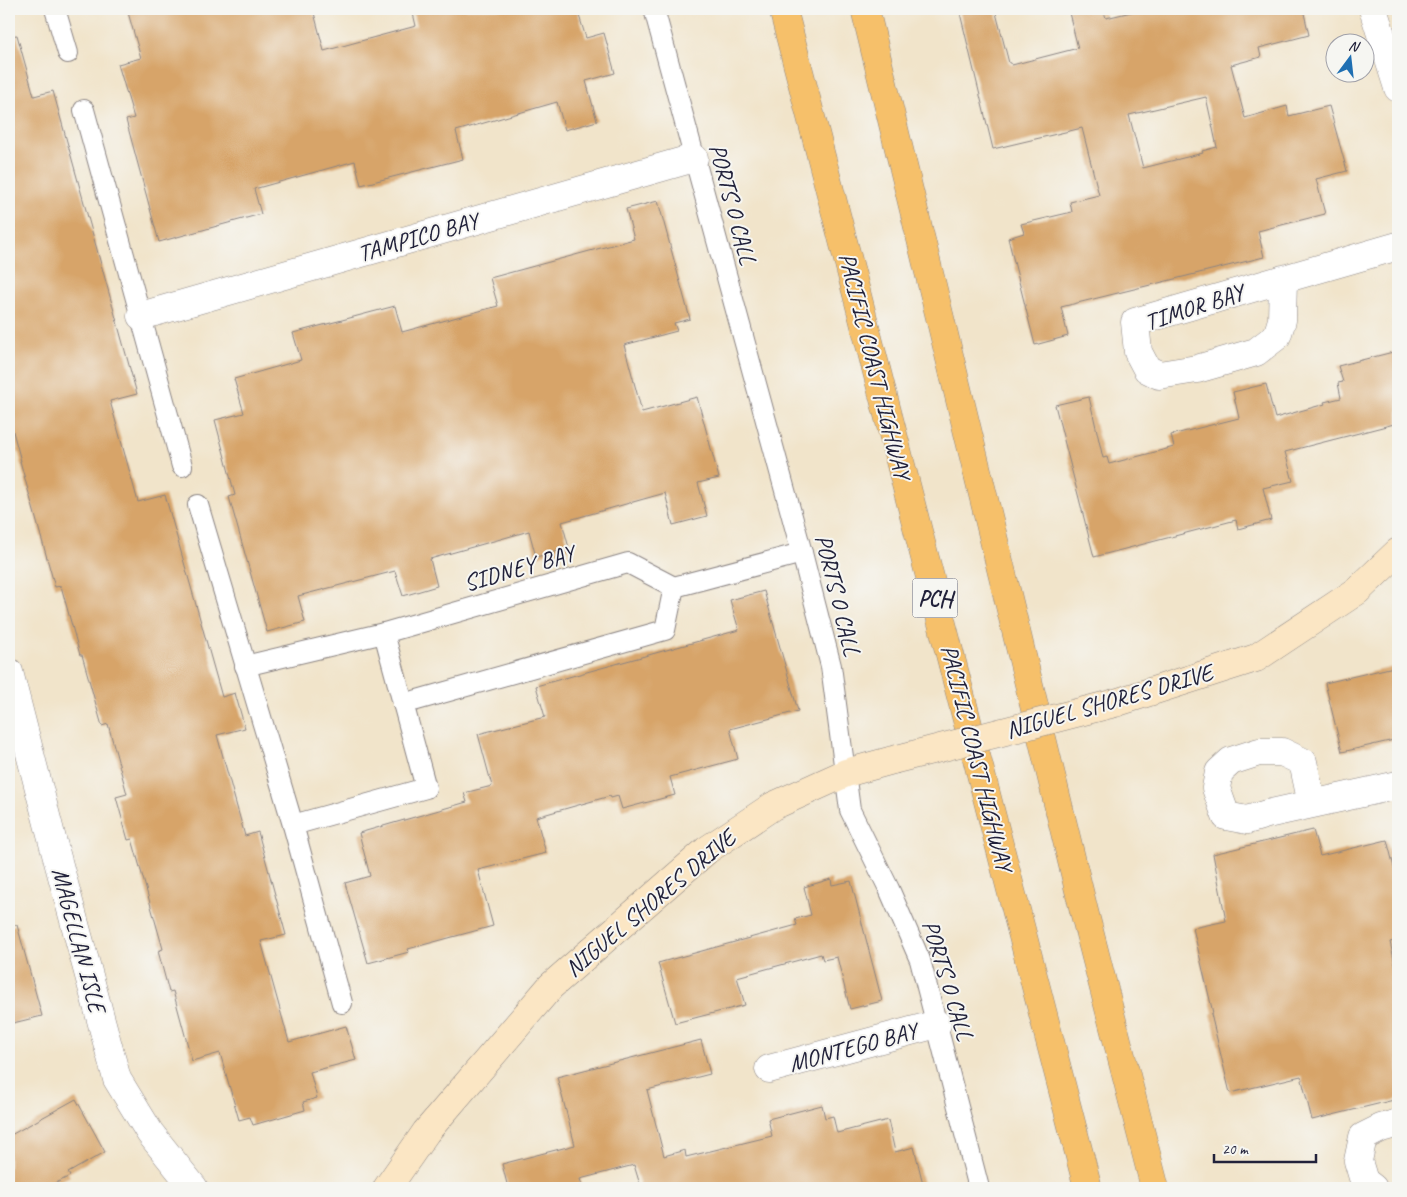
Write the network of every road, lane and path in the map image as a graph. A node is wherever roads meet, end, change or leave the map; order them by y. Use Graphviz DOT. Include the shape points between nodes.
graph roads {
  1 [pos="55,9"];
  2 [pos="654,9"];
  3 [pos="783,9"];
  4 [pos="865,9"];
  5 [pos="1373,9"];
  6 [pos="68,53"];
  7 [pos="1398,88"];
  8 [pos="84,110"];
  9 [pos="694,158"];
  10 [pos="1398,246"];
  11 [pos="1283,279"];
  12 [pos="141,316"];
  13 [pos="182,466"];
  14 [pos="198,505"];
  15 [pos="1398,552"];
  16 [pos="802,553"];
  17 [pos="674,587"];
  18 [pos="384,633"];
  19 [pos="246,666"];
  20 [pos="9,672"];
  21 [pos="403,704"];
  22 [pos="846,773"];
  23 [pos="1398,785"];
  24 [pos="1312,804"];
  25 [pos="293,825"];
  26 [pos="342,1003"];
  27 [pos="937,1024"];
  28 [pos="770,1069"];
  29 [pos="1398,1123"];
  30 [pos="194,1188"];
  31 [pos="387,1188"];
  32 [pos="979,1188"];
  33 [pos="1088,1188"];
  34 [pos="1154,1188"];
  35 [pos="1373,1188"];
  1 -- 6 [label="lane"];
  2 -- 9 [label="lane, PORTS O CALL"];
  3 -- 33 [label="highway, PACIFIC COAST HIGHWAY / PCH"];
  4 -- 34 [label="highway"];
  5 -- 7 [label="street"];
  8 -- 12 [label="lane"];
  9 -- 12 [label="street, TAMPICO BAY"];
  9 -- 16 [label="lane, PORTS O CALL"];
  10 -- 11 [label="street, TIMOR BAY"];
  11 -- 11 [label="street, TIMOR BAY" via="1282,320 1277,336 1256,352 1197,369 1159,375 1147,369 1138,352 1135,322"];
  12 -- 13 [label="lane"];
  14 -- 19 [label="lane"];
  15 -- 22 [label="street, NIGUEL SHORES DRIVE, bridge" via="1357,591 1256,658 1115,703"];
  16 -- 17 [label="lane"];
  16 -- 22 [label="lane, PORTS O CALL" via="831,666"];
  17 -- 18 [label="lane, SIDNEY BAY" via="628,563"];
  17 -- 21 [label="lane" via="666,630"];
  18 -- 19 [label="lane, SIDNEY BAY"];
  18 -- 21 [label="lane"];
  19 -- 25 [label="lane"];
  20 -- 30 [label="street, MAGELLAN ISLE" via="117,1078 150,1133"];
  21 -- 25 [label="lane" via="426,788"];
  22 -- 27 [label="lane, PORTS O CALL" via="850,810 890,889 920,960"];
  22 -- 31 [label="street, NIGUEL SHORES DRIVE" via="773,806 707,850 551,986 426,1132"];
  23 -- 24 [label="street"];
  25 -- 26 [label="lane"];
  27 -- 28 [label="street, MONTEGO BAY"];
  27 -- 32 [label="lane, PORTS O CALL"];
  29 -- 35 [label="street" via="1363,1137 1358,1161 1364,1181"];
}
